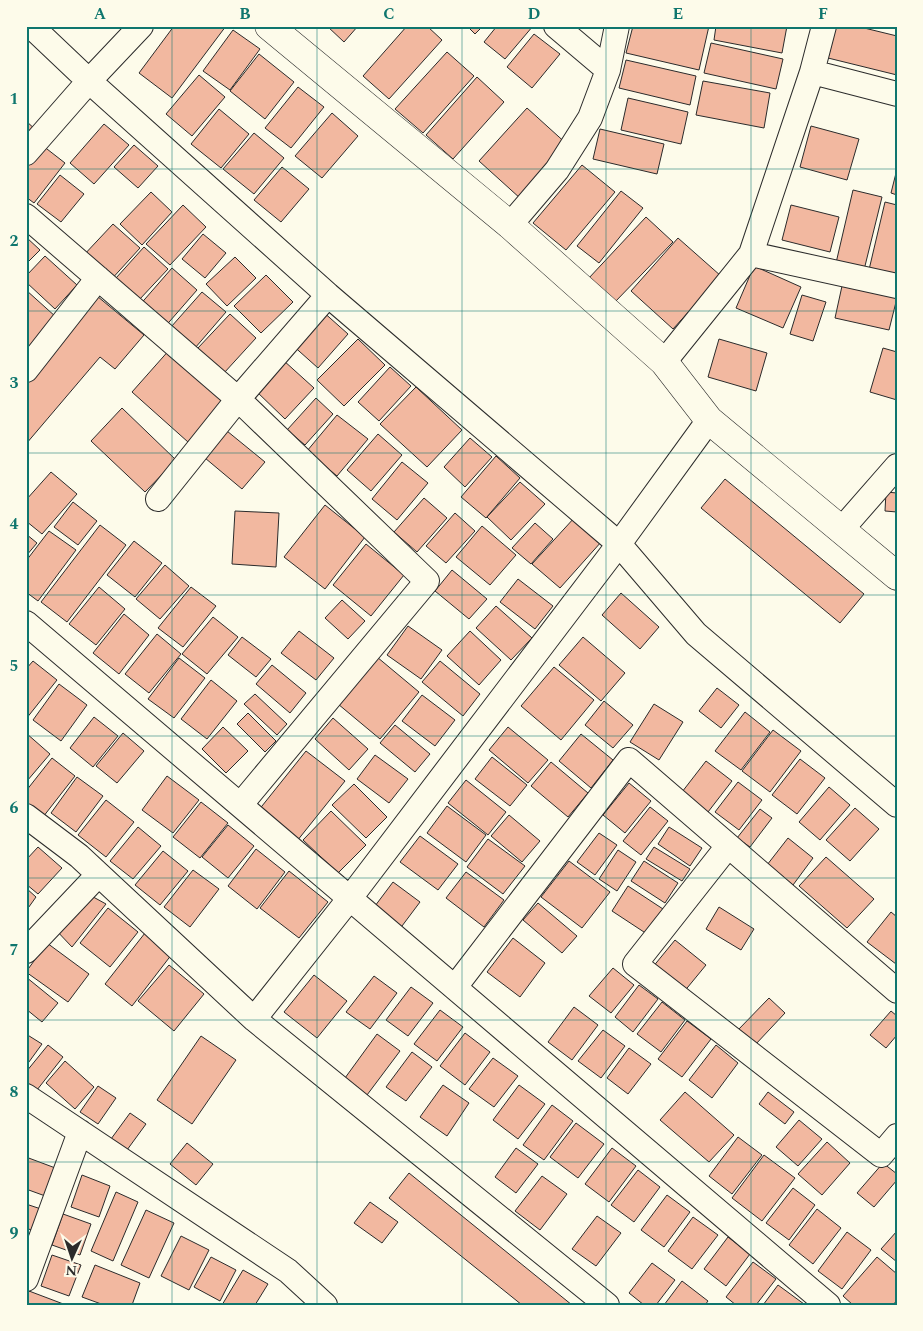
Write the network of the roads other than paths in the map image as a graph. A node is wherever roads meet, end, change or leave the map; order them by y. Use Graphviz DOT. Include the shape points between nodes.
graph roads {
  1 [pos="31,26"];
  2 [pos="142,26"];
  3 [pos="269,26"];
  4 [pos="556,26"];
  5 [pos="617,26"];
  6 [pos="824,26"];
  7 [pos="608,70"];
  8 [pos="812,72"];
  9 [pos="89,81"];
  10 [pos="897,94"];
  11 [pos="26,153"];
  12 [pos="26,216"];
  13 [pos="510,225"];
  14 [pos="751,254"];
  15 [pos="98,278"];
  16 [pos="897,286"];
  17 [pos="328,294"];
  18 [pos="664,362"];
  19 [pos="26,370"];
  20 [pos="238,399"];
  21 [pos="708,420"];
  22 [pos="897,466"];
  23 [pos="158,499"];
  24 [pos="841,530"];
  25 [pos="620,544"];
  26 [pos="897,576"];
  27 [pos="26,623"];
  28 [pos="241,804"];
  29 [pos="897,806"];
  30 [pos="26,816"];
  31 [pos="728,846"];
  32 [pos="98,875"];
  33 [pos="350,898"];
  34 [pos="29,942"];
  35 [pos="455,986"];
  36 [pos="897,991"];
  37 [pos="254,1019"];
  38 [pos="26,1096"];
  39 [pos="80,1132"];
  40 [pos="897,1136"];
  41 [pos="26,1278"];
  42 [pos="325,1305"];
  43 [pos="607,1305"];
  44 [pos="828,1305"];
  1 -- 9 [label="street"];
  2 -- 9 [label="street"];
  3 -- 13 [label="street"];
  4 -- 7 [label="street"];
  5 -- 7 [label="street"];
  6 -- 8 [label="street"];
  7 -- 13 [label="street" via="590,118 557,170"];
  8 -- 10 [label="street"];
  8 -- 14 [label="street"];
  9 -- 11 [label="street"];
  9 -- 17 [label="street"];
  12 -- 15 [label="street"];
  13 -- 18 [label="street"];
  14 -- 16 [label="street"];
  14 -- 18 [label="street"];
  15 -- 19 [label="street"];
  15 -- 20 [label="street"];
  17 -- 20 [label="street"];
  17 -- 25 [label="street"];
  18 -- 21 [label="street"];
  20 -- 23 [label="street"];
  20 -- 28 [label="street" via="428,581"];
  21 -- 24 [label="street"];
  21 -- 25 [label="street"];
  22 -- 24 [label="street"];
  24 -- 26 [label="street"];
  25 -- 29 [label="street" via="696,634"];
  25 -- 33 [label="street"];
  27 -- 28 [label="street"];
  28 -- 33 [label="street"];
  30 -- 32 [label="street"];
  31 -- 35 [label="street" via="628,760"];
  31 -- 36 [label="street"];
  31 -- 40 [label="street" via="635,964 881,1155"];
  32 -- 34 [label="street"];
  32 -- 37 [label="street"];
  33 -- 35 [label="street"];
  33 -- 37 [label="street"];
  35 -- 44 [label="street"];
  37 -- 43 [label="street"];
  38 -- 39 [label="street"];
  39 -- 41 [label="street"];
  39 -- 42 [label="street" via="288,1271"];
}
